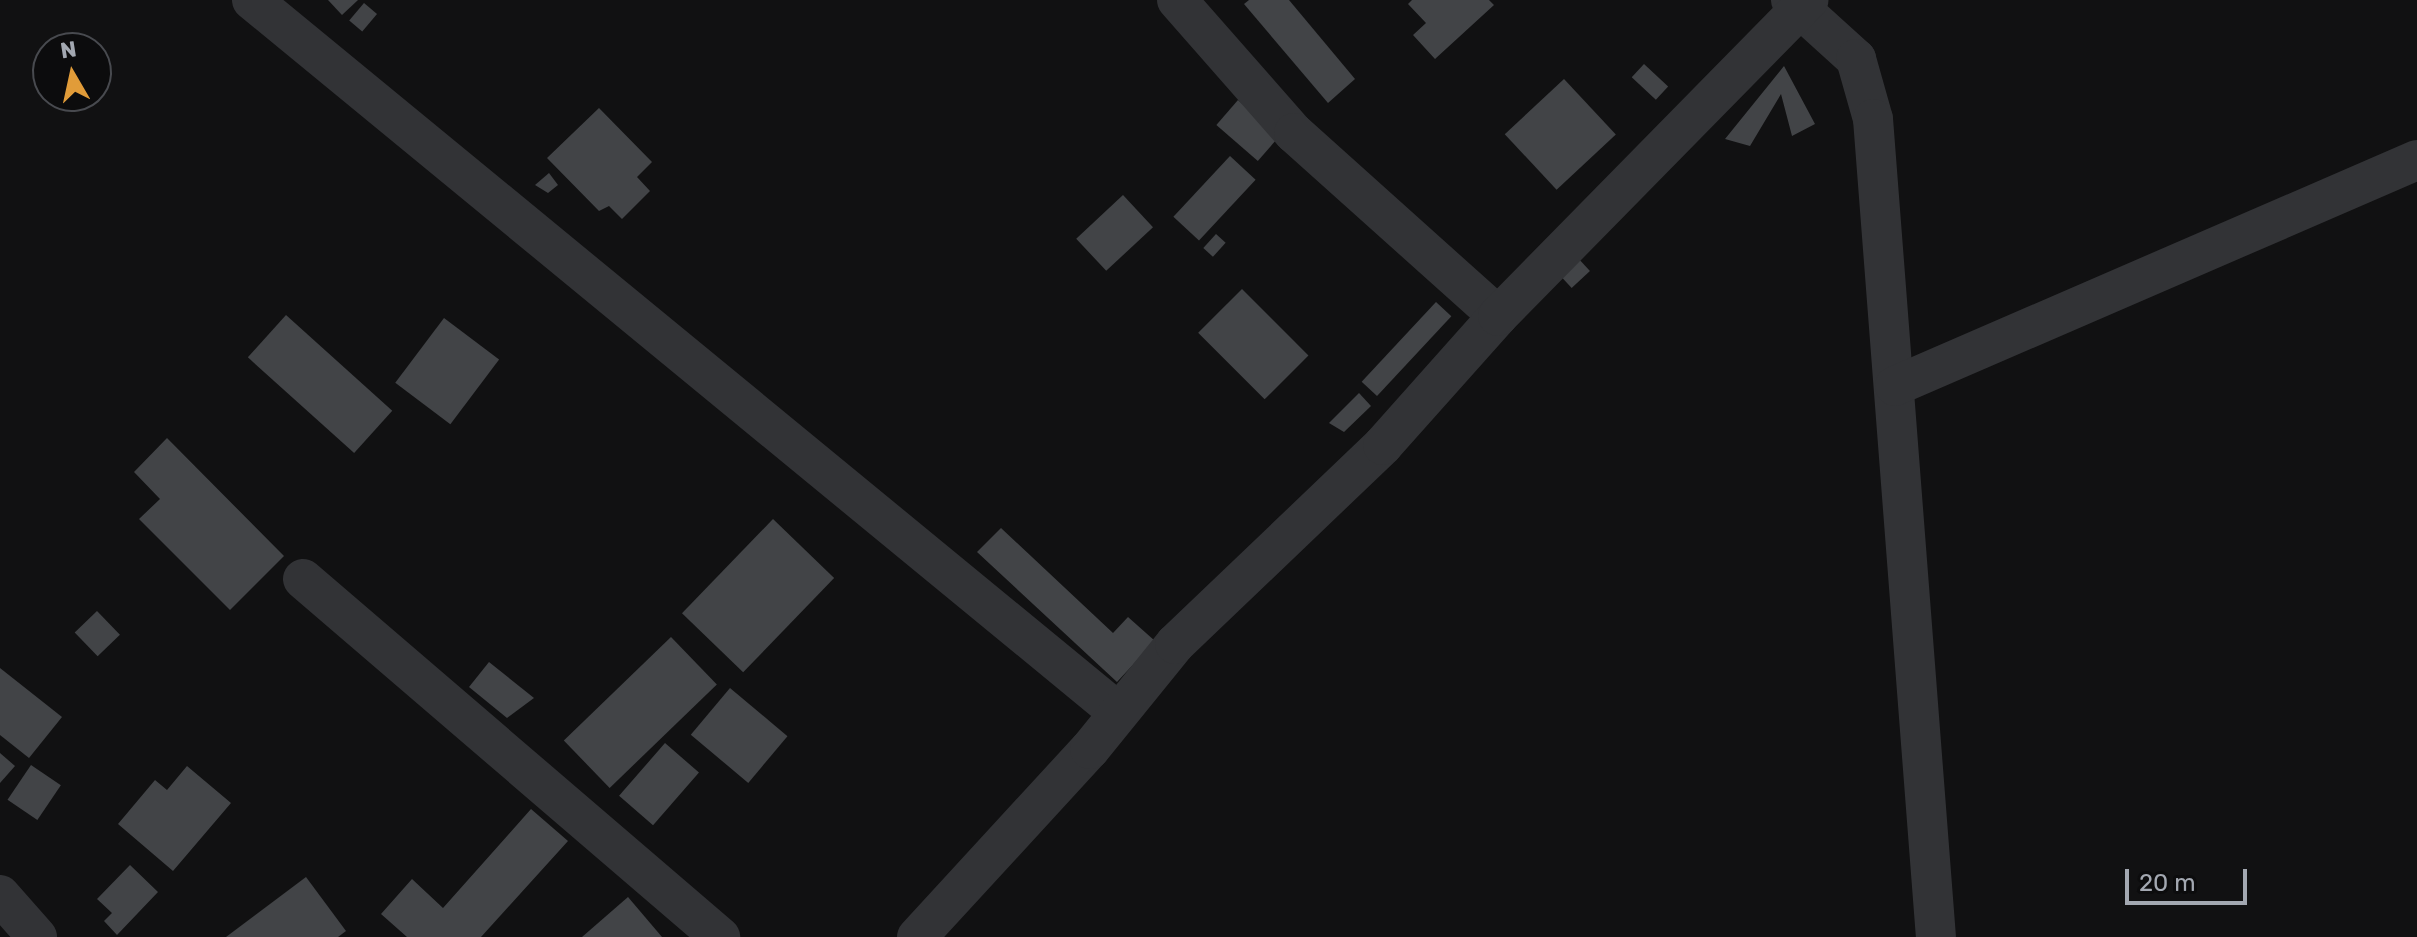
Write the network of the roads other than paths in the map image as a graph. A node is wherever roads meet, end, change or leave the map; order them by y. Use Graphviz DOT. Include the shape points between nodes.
graph roads {
  1 [pos="252,0"];
  2 [pos="1177,0"];
  3 [pos="1800,2"];
  4 [pos="2417,160"];
  5 [pos="1498,316"];
  6 [pos="1895,386"];
  7 [pos="303,579"];
  8 [pos="1118,712"];
  9 [pos="0,895"];
  10 [pos="37,937"];
  11 [pos="720,937"];
  12 [pos="917,937"];
  13 [pos="1936,937"];
  1 -- 8 [label="street"];
  2 -- 5 [label="street" via="1294,133"];
  3 -- 5 [label="street"];
  3 -- 6 [label="street" via="1856,59 1873,119"];
  4 -- 6 [label="street"];
  5 -- 8 [label="street" via="1383,445 1175,644"];
  6 -- 13 [label="street"];
  7 -- 11 [label="street"];
  8 -- 12 [label="street"];
  9 -- 10 [label="street"];
}
